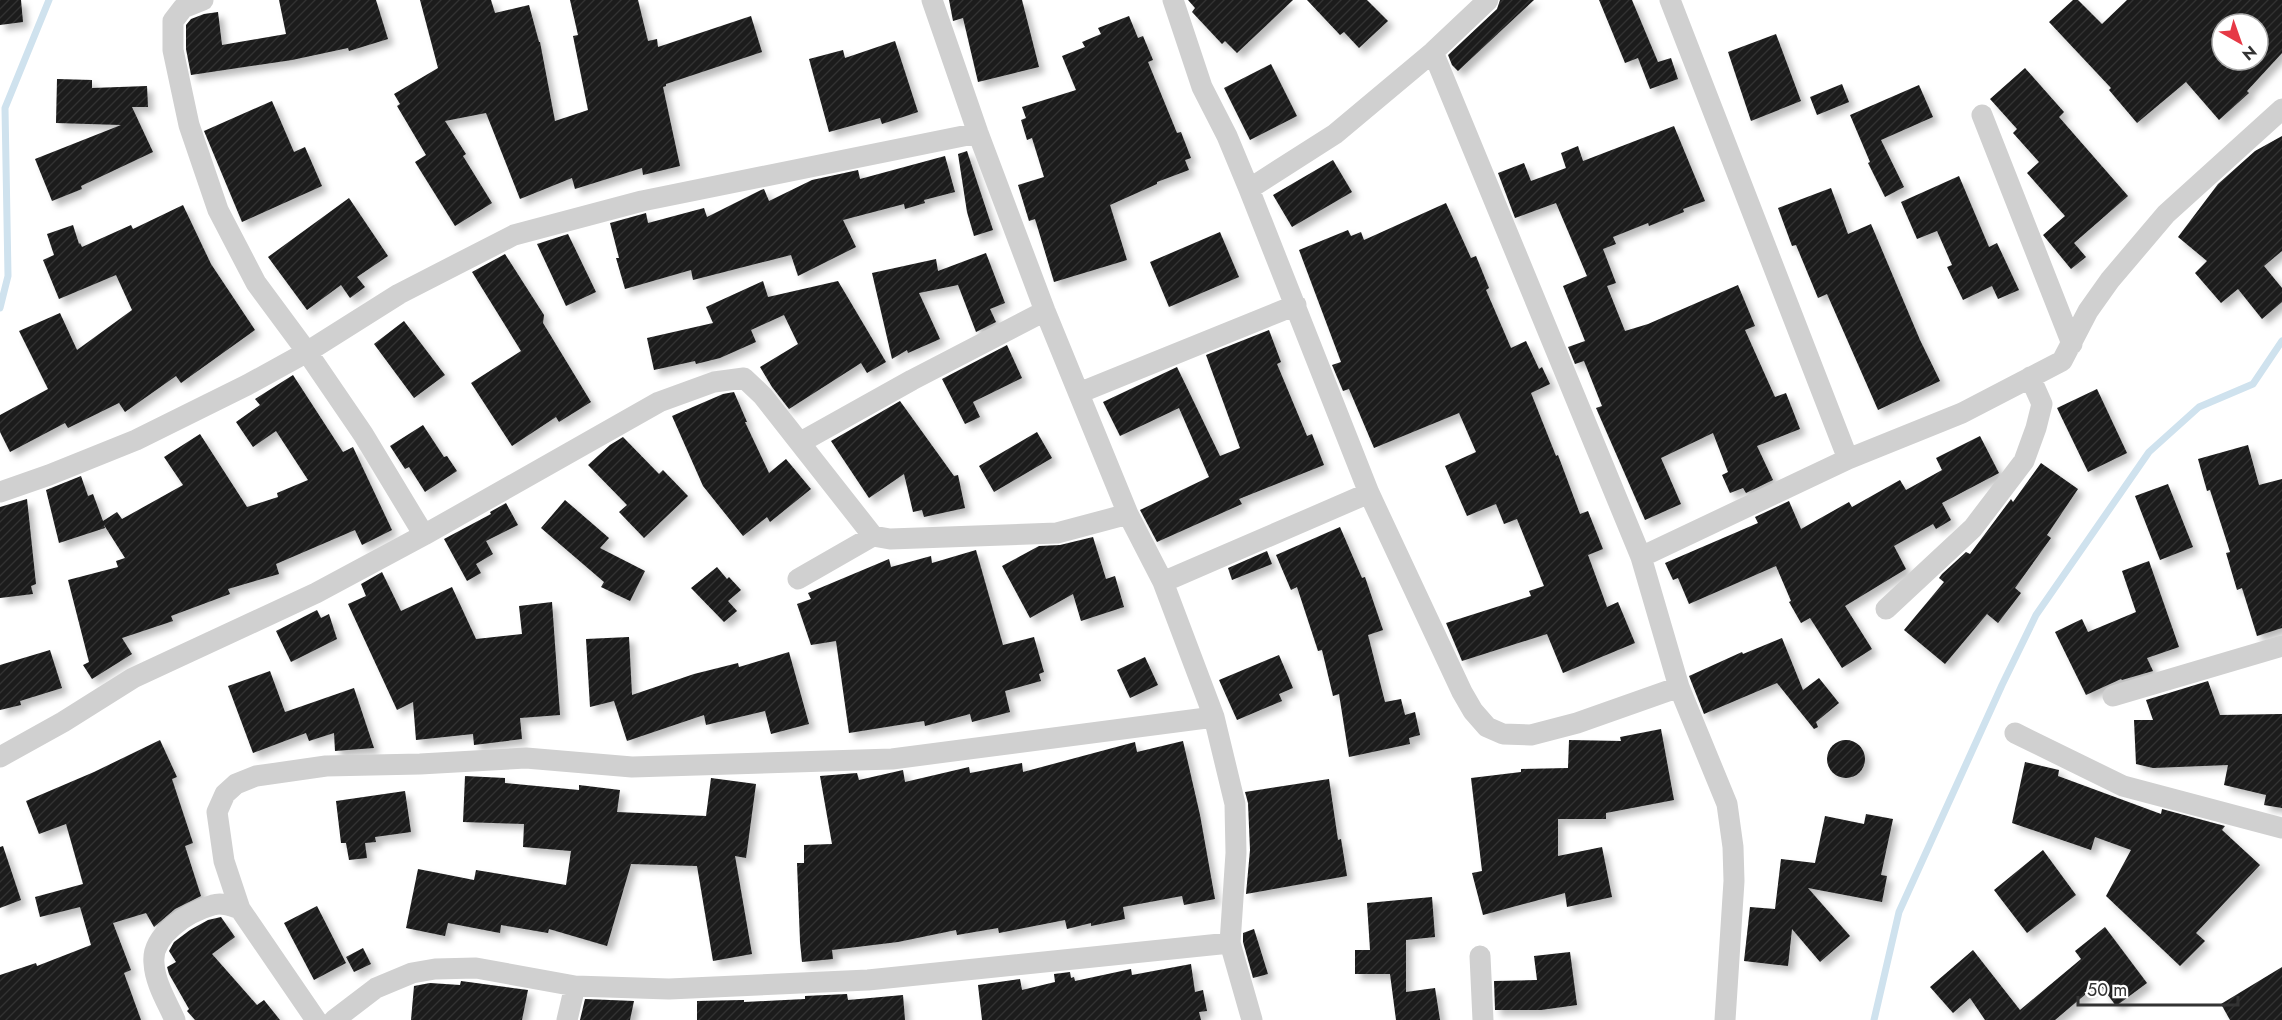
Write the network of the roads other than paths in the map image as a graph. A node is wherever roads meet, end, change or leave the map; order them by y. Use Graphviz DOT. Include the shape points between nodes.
graph roads {
  1 [pos="203,0"];
  2 [pos="932,0"];
  3 [pos="1173,0"];
  4 [pos="1488,0"];
  5 [pos="1670,0"];
  6 [pos="1433,52"];
  7 [pos="2282,109"];
  8 [pos="1982,116"];
  9 [pos="978,133"];
  10 [pos="1249,189"];
  11 [pos="1296,306"];
  12 [pos="1045,311"];
  13 [pos="2072,344"];
  14 [pos="307,352"];
  15 [pos="2030,377"];
  16 [pos="1079,393"];
  17 [pos="801,442"];
  18 [pos="1848,459"];
  19 [pos="0,492"];
  20 [pos="1369,494"];
  21 [pos="1128,514"];
  22 [pos="424,535"];
  23 [pos="873,536"];
  24 [pos="1641,557"];
  25 [pos="798,579"];
  26 [pos="1163,582"];
  27 [pos="1886,609"];
  28 [pos="2282,646"];
  29 [pos="1679,687"];
  30 [pos="2113,696"];
  31 [pos="1214,717"];
  32 [pos="2015,733"];
  33 [pos="0,757"];
  34 [pos="2282,828"];
  35 [pos="240,909"];
  36 [pos="1230,943"];
  37 [pos="1480,956"];
  38 [pos="575,986"];
  39 [pos="175,1020"];
  40 [pos="316,1020"];
  41 [pos="334,1020"];
  42 [pos="567,1020"];
  43 [pos="1252,1020"];
  44 [pos="1483,1020"];
  45 [pos="1725,1020"];
  1 -- 14 [label="street" via="183,8 173,21 173,50 189,125 218,210 256,283"];
  2 -- 9 [label="street"];
  3 -- 10 [label="street" via="1202,87"];
  4 -- 6 [label="street"];
  5 -- 18 [label="street"];
  6 -- 10 [label="street" via="1335,134"];
  6 -- 24 [label="street"];
  7 -- 13 [label="street" via="2166,214 2110,280 2088,311"];
  8 -- 13 [label="street"];
  9 -- 12 [label="street"];
  9 -- 14 [label="street" via="642,201 514,235 399,294"];
  10 -- 11 [label="street"];
  11 -- 16 [label="street"];
  11 -- 20 [label="street"];
  12 -- 16 [label="street"];
  12 -- 17 [label="street"];
  13 -- 15 [label="street" via="2062,361"];
  14 -- 19 [label="street" via="136,440"];
  14 -- 22 [label="street" via="363,434"];
  15 -- 18 [label="street" via="1962,413"];
  15 -- 27 [label="street" via="2042,404 2024,461 1973,528"];
  16 -- 21 [label="street"];
  17 -- 22 [label="street" via="744,378 714,382 659,402"];
  17 -- 23 [label="street"];
  18 -- 24 [label="street"];
  20 -- 26 [label="street"];
  20 -- 29 [label="street" via="1462,692 1487,727 1503,734 1531,735"];
  21 -- 23 [label="street" via="1056,532 890,539"];
  21 -- 26 [label="street"];
  22 -- 33 [label="street" via="316,593 156,665"];
  23 -- 25 [label="street"];
  24 -- 29 [label="street"];
  26 -- 31 [label="street"];
  28 -- 30 [label="street"];
  29 -- 45 [label="street" via="1727,804 1733,847 1733,912"];
  31 -- 35 [label="street" via="892,759 632,767 526,758 326,766 256,776 236,784 225,794 217,812 224,861"];
  31 -- 36 [label="street" via="1235,804"];
  32 -- 34 [label="street" via="2123,786"];
  35 -- 39 [label="street" via="213,905 177,921 155,945 154,963 160,987"];
  35 -- 40 [label="street"];
  36 -- 38 [label="street" via="868,980 669,989"];
  36 -- 43 [label="street"];
  37 -- 44 [label="street"];
  38 -- 41 [label="street" via="476,969 420,971 376,988"];
  38 -- 42 [label="street"];
}
